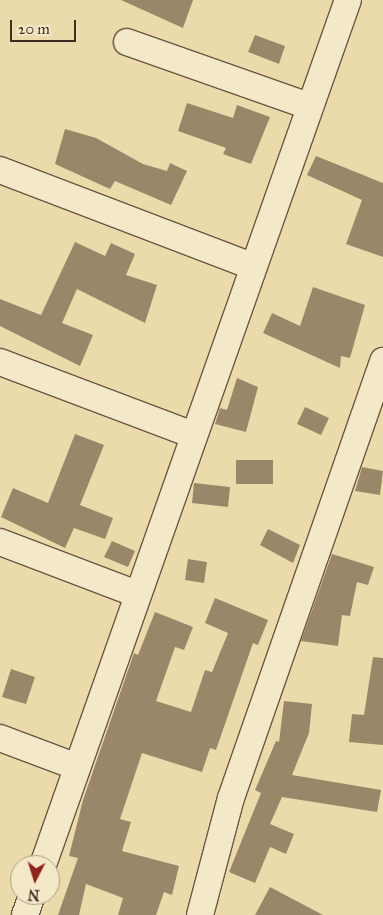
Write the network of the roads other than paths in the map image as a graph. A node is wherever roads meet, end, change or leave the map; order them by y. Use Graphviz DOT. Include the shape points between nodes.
graph roads {
  1 [pos="348,0"];
  2 [pos="127,42"];
  3 [pos="309,106"];
  4 [pos="0,170"];
  5 [pos="252,266"];
  6 [pos="383,361"];
  7 [pos="0,362"];
  8 [pos="192,435"];
  9 [pos="0,542"];
  10 [pos="137,594"];
  11 [pos="0,738"];
  12 [pos="77,767"];
  13 [pos="46,855"];
  14 [pos="200,915"];
  1 -- 3 [label="street"];
  2 -- 3 [label="street"];
  3 -- 5 [label="street"];
  4 -- 5 [label="street"];
  5 -- 8 [label="street"];
  6 -- 14 [label="street" via="232,798"];
  7 -- 8 [label="street"];
  8 -- 10 [label="street"];
  9 -- 10 [label="street"];
  10 -- 12 [label="street"];
  11 -- 12 [label="street"];
  12 -- 13 [label="street"];
}
